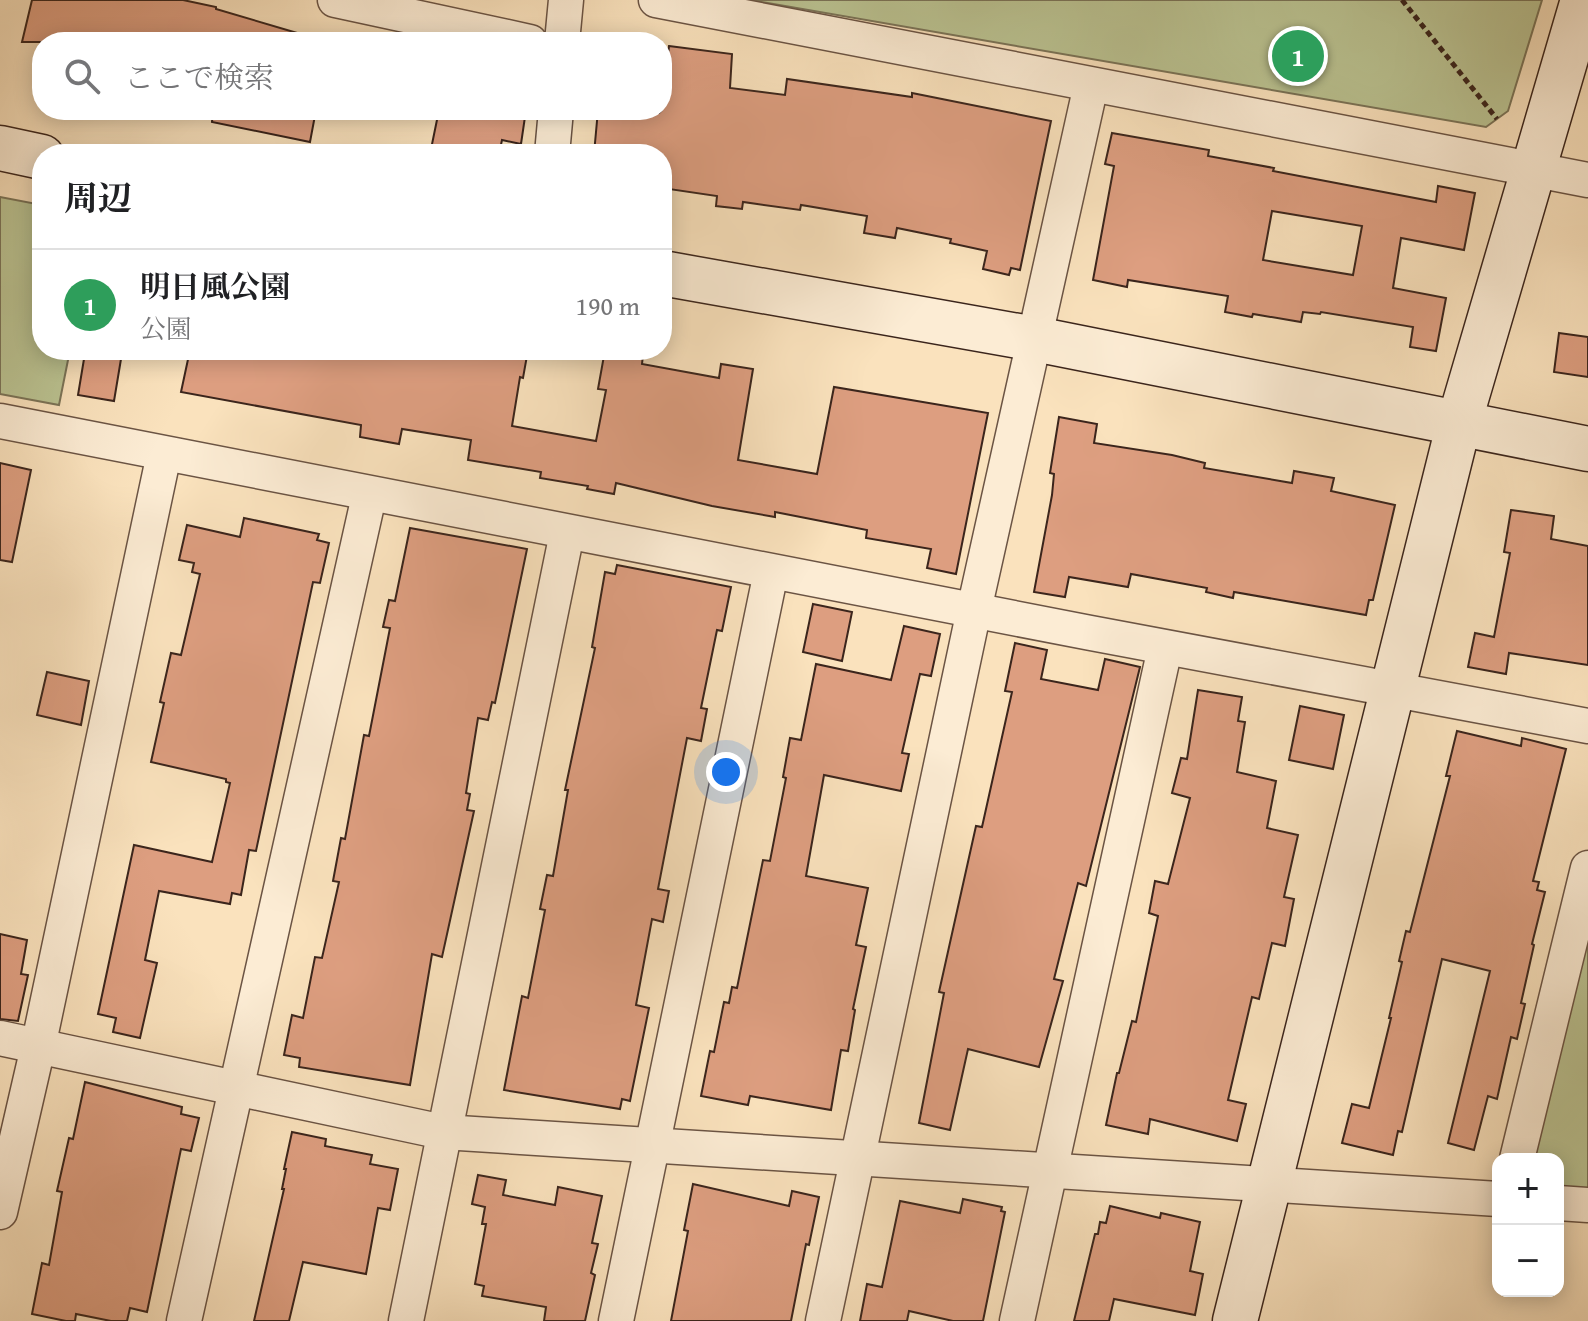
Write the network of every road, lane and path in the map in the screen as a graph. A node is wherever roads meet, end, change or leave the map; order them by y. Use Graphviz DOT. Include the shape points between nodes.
graph roads {
  1 [pos="335,0"];
  2 [pos="566,0"];
  3 [pos="656,0"];
  4 [pos="1402,0"];
  5 [pos="1583,0"];
  6 [pos="447,12"];
  7 [pos="502,32"];
  8 [pos="563,32"];
  9 [pos="1091,85"];
  10 [pos="1497,119"];
  11 [pos="555,120"];
  12 [pos="553,144"];
  13 [pos="0,148"];
  14 [pos="32,155"];
  15 [pos="1533,170"];
  16 [pos="1588,180"];
  17 [pos="672,275"];
  18 [pos="1035,339"];
  19 [pos="0,421"];
  20 [pos="1459,423"];
  21 [pos="1588,449"];
  22 [pos="164,454"];
  23 [pos="369,496"];
  24 [pos="567,533"];
  25 [pos="771,572"];
  26 [pos="974,610"];
  27 [pos="1165,648"];
  28 [pos="1393,690"];
  29 [pos="1588,726"];
  30 [pos="1588,868"];
  31 [pos="0,1038"];
  32 [pos="38,1047"];
  33 [pos="237,1088"];
  34 [pos="443,1132"];
  35 [pos="652,1145"];
  36 [pos="1518,1153"];
  37 [pos="858,1158"];
  38 [pos="1051,1170"];
  39 [pos="1269,1183"];
  40 [pos="1492,1199"];
  41 [pos="1564,1203"];
  42 [pos="1588,1205"];
  43 [pos="0,1212"];
  44 [pos="184,1321"];
  45 [pos="406,1321"];
  46 [pos="616,1321"];
  47 [pos="823,1321"];
  48 [pos="1017,1321"];
  49 [pos="1235,1321"];
  1 -- 6 [label="street"];
  2 -- 8 [label="street"];
  3 -- 9 [label="street"];
  4 -- 10 [label="path"];
  5 -- 15 [label="street"];
  6 -- 7 [label="street"];
  9 -- 15 [label="street"];
  9 -- 18 [label="street"];
  11 -- 12 [label="street"];
  13 -- 14 [label="street"];
  15 -- 16 [label="street"];
  15 -- 20 [label="street"];
  17 -- 18 [label="street"];
  18 -- 20 [label="street"];
  18 -- 26 [label="street"];
  19 -- 22 [label="street"];
  20 -- 21 [label="street"];
  20 -- 28 [label="street"];
  22 -- 23 [label="street"];
  22 -- 32 [label="street"];
  23 -- 24 [label="street"];
  23 -- 33 [label="street"];
  24 -- 25 [label="street"];
  24 -- 34 [label="street"];
  25 -- 26 [label="street"];
  25 -- 35 [label="street"];
  26 -- 27 [label="street"];
  26 -- 37 [label="street"];
  27 -- 28 [label="street"];
  27 -- 38 [label="street"];
  28 -- 29 [label="street"];
  28 -- 39 [label="street"];
  30 -- 36 [label="street"];
  31 -- 32 [label="street"];
  32 -- 33 [label="street"];
  32 -- 43 [label="street"];
  33 -- 34 [label="street"];
  33 -- 44 [label="street"];
  34 -- 35 [label="street"];
  34 -- 45 [label="street"];
  35 -- 37 [label="street"];
  35 -- 46 [label="street"];
  37 -- 38 [label="street"];
  37 -- 47 [label="street"];
  38 -- 39 [label="street"];
  38 -- 48 [label="street"];
  39 -- 40 [label="street"];
  39 -- 49 [label="street"];
  41 -- 42 [label="street"];
}
